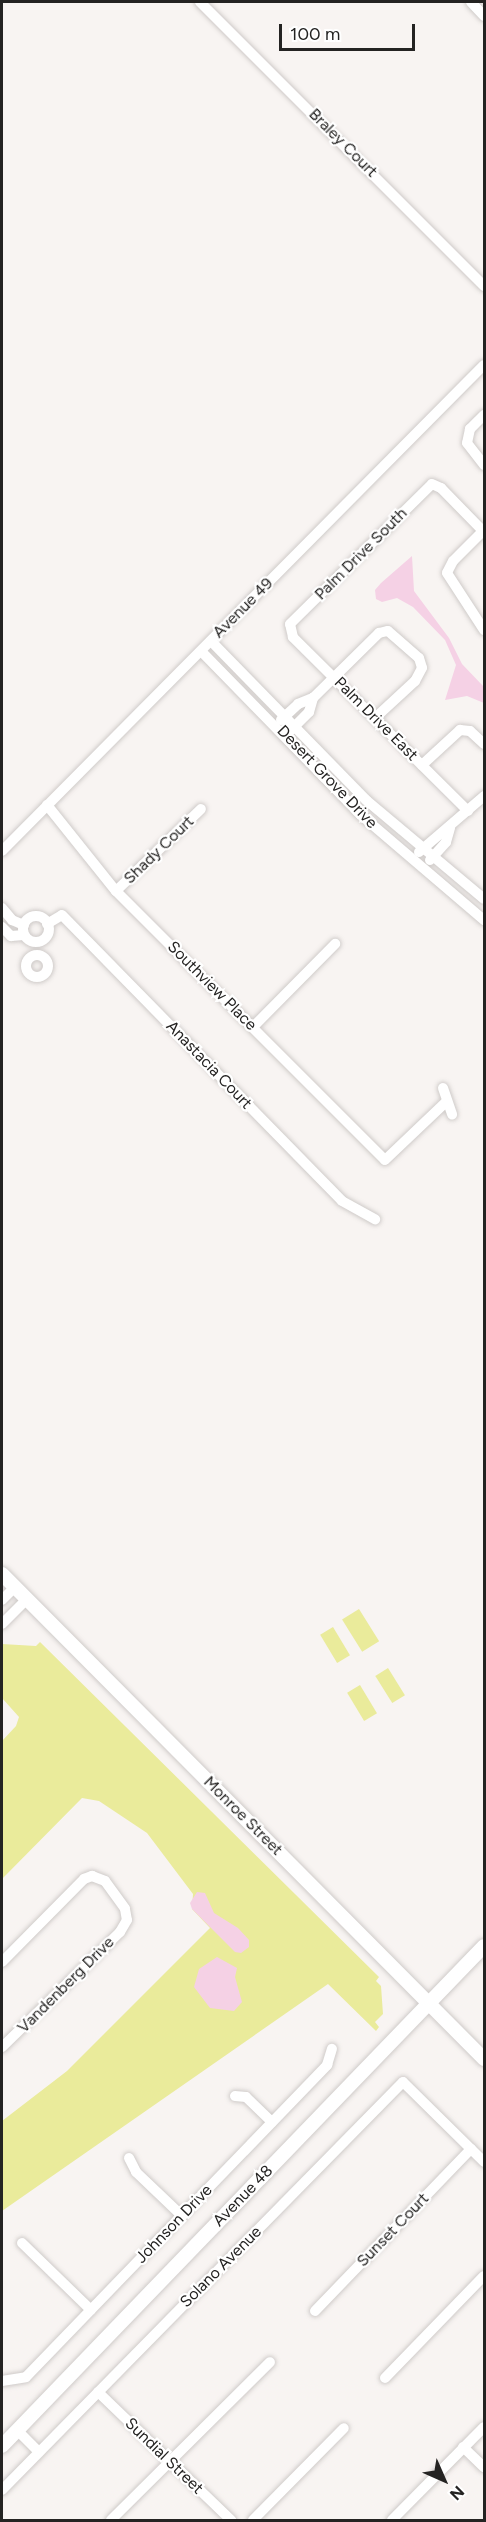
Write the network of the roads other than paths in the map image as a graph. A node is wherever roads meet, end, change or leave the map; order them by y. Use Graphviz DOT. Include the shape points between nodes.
graph roads {
  1 [pos="200,2"];
  2 [pos="471,2"];
  3 [pos="484,16"];
  4 [pos="484,286"];
  5 [pos="484,365"];
  6 [pos="484,415"];
  7 [pos="484,465"];
  8 [pos="484,531"];
  9 [pos="290,624"];
  10 [pos="484,630"];
  11 [pos="211,641"];
  12 [pos="201,651"];
  13 [pos="334,678"];
  14 [pos="313,698"];
  15 [pos="285,716"];
  16 [pos="375,718"];
  17 [pos="276,725"];
  18 [pos="295,727"];
  19 [pos="286,735"];
  20 [pos="484,744"];
  21 [pos="422,765"];
  22 [pos="484,796"];
  23 [pos="47,805"];
  24 [pos="201,809"];
  25 [pos="468,811"];
  26 [pos="450,828"];
  27 [pos="423,848"];
  28 [pos="2,850"];
  29 [pos="433,856"];
  30 [pos="414,858"];
  31 [pos="423,866"];
  32 [pos="116,891"];
  33 [pos="484,899"];
  34 [pos="2,908"];
  35 [pos="484,921"];
  36 [pos="47,924"];
  37 [pos="2,927"];
  38 [pos="24,930"];
  39 [pos="36,942"];
  40 [pos="335,944"];
  41 [pos="37,954"];
  42 [pos="253,1027"];
  43 [pos="443,1088"];
  44 [pos="446,1102"];
  45 [pos="452,1114"];
  46 [pos="375,1219"];
  47 [pos="2,1574"];
  48 [pos="15,1587"];
  49 [pos="27,1599"];
  50 [pos="2,1600"];
  51 [pos="2,1624"];
  52 [pos="484,1946"];
  53 [pos="2,1962"];
  54 [pos="429,2003"];
  55 [pos="3,2044"];
  56 [pos="332,2049"];
  57 [pos="484,2059"];
  58 [pos="235,2097"];
  59 [pos="272,2122"];
  60 [pos="471,2149"];
  61 [pos="129,2158"];
  62 [pos="484,2162"];
  63 [pos="182,2216"];
  64 [pos="22,2243"];
  65 [pos="484,2276"];
  66 [pos="91,2310"];
  67 [pos="315,2311"];
  68 [pos="270,2362"];
  69 [pos="385,2378"];
  70 [pos="2,2381"];
  71 [pos="98,2392"];
  72 [pos="484,2427"];
  73 [pos="344,2428"];
  74 [pos="17,2430"];
  75 [pos="2,2446"];
  76 [pos="464,2446"];
  77 [pos="39,2452"];
  78 [pos="167,2461"];
  79 [pos="484,2467"];
  80 [pos="2,2490"];
  81 [pos="111,2520"];
  82 [pos="231,2520"];
  83 [pos="253,2520"];
  84 [pos="392,2520"];
  1 -- 4 [label="street, Braley Court"];
  2 -- 3 [label="street"];
  5 -- 11 [label="street, Avenue 49"];
  6 -- 7 [label="street" via="470,429 466,443"];
  8 -- 9 [label="street, Palm Drive South" via="441,488 432,484"];
  8 -- 10 [label="street" via="453,561 447,573"];
  9 -- 13 [label="street, Palm Drive East" via="293,637"];
  11 -- 12 [label="street, Avenue 49"];
  11 -- 15 [label="street, Desert Grove Drive"];
  12 -- 17 [label="street, Desert Grove Drive"];
  12 -- 23 [label="street, Avenue 49"];
  13 -- 14 [label="street"];
  13 -- 16 [label="street, Palm Drive East"];
  13 -- 16 [label="street" via="379,633 388,631 398,637 419,658 421,674"];
  14 -- 15 [label="street" via="298,704"];
  14 -- 18 [label="street" via="309,712"];
  15 -- 17 [label="street"];
  15 -- 18 [label="street, Desert Grove Drive"];
  16 -- 21 [label="street, Palm Drive East"];
  17 -- 19 [label="street, Desert Grove Drive"];
  18 -- 19 [label="street"];
  18 -- 27 [label="street, Desert Grove Drive" via="366,800"];
  19 -- 30 [label="street, Desert Grove Drive" via="361,815"];
  20 -- 21 [label="street" via="470,731 460,730"];
  21 -- 25 [label="street, Palm Drive East"];
  22 -- 25 [label="street"];
  23 -- 28 [label="street, Avenue 49"];
  23 -- 32 [label="street, Southview Place"];
  24 -- 32 [label="street, Shady Court"];
  25 -- 26 [label="street"];
  26 -- 27 [label="street"];
  26 -- 29 [label="street" via="446,842"];
  27 -- 29 [label="street, Desert Grove Drive"];
  27 -- 30 [label="street"];
  29 -- 31 [label="street"];
  29 -- 33 [label="street, Desert Grove Drive"];
  30 -- 31 [label="street, Desert Grove Drive"];
  31 -- 35 [label="street, Desert Grove Drive"];
  32 -- 42 [label="street, Southview Place"];
  34 -- 38 [label="street"];
  36 -- 38 [label="street, Anastacia Court" via="35,916"];
  36 -- 39 [label="street" via="45,938"];
  36 -- 46 [label="street, Anastacia Court" via="62,915 342,1201"];
  37 -- 38 [label="street" via="11,936"];
  38 -- 39 [label="street"];
  39 -- 41 [label="street"];
  40 -- 42 [label="street"];
  42 -- 44 [label="street, Southview Place" via="385,1160"];
  43 -- 44 [label="street"];
  44 -- 45 [label="street"];
  47 -- 48 [label="main road, Monroe Street"];
  48 -- 49 [label="main road, Monroe Street"];
  48 -- 50 [label="street"];
  49 -- 51 [label="street"];
  49 -- 54 [label="main road, Monroe Street"];
  52 -- 54 [label="main road, Avenue 48"];
  53 -- 55 [label="street, Vandenberg Drive" via="84,1879 92,1876 105,1881 116,1895 127,1920"];
  54 -- 57 [label="main road, Monroe Street"];
  54 -- 74 [label="main road, Avenue 48"];
  56 -- 59 [label="street, Johnson Drive" via="327,2065"];
  58 -- 59 [label="street" via="246,2097"];
  59 -- 63 [label="street, Johnson Drive"];
  60 -- 62 [label="street"];
  60 -- 67 [label="street, Sunset Court"];
  60 -- 71 [label="street, Solano Avenue" via="403,2082"];
  61 -- 63 [label="street" via="136,2172"];
  63 -- 66 [label="street, Johnson Drive"];
  64 -- 66 [label="street"];
  65 -- 69 [label="street"];
  66 -- 70 [label="street, Johnson Drive" via="26,2377"];
  68 -- 78 [label="street"];
  71 -- 77 [label="street, Solano Avenue"];
  71 -- 78 [label="street, Sundial Street"];
  72 -- 76 [label="street"];
  73 -- 83 [label="street"];
  74 -- 75 [label="main road, Avenue 48"];
  74 -- 77 [label="street"];
  76 -- 79 [label="street"];
  76 -- 84 [label="street"];
  77 -- 80 [label="street, Solano Avenue"];
  78 -- 81 [label="street"];
  78 -- 82 [label="street, Sundial Street"];
}
